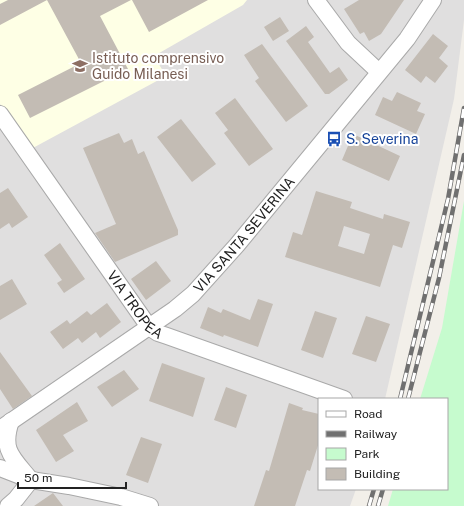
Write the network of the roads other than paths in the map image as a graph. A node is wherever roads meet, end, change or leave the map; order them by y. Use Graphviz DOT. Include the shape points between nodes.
graph roads {
  1 [pos="316,0"];
  2 [pos="432,0"];
  3 [pos="378,72"];
  4 [pos="0,114"];
  5 [pos="148,327"];
  6 [pos="341,398"];
  7 [pos="6,425"];
  8 [pos="0,468"];
  9 [pos="31,480"];
  10 [pos="8,506"];
  11 [pos="150,506"];
  1 -- 3 [label="street" via="348,43"];
  2 -- 3 [label="street, VIA SANTA SEVERINA" via="407,39"];
  3 -- 5 [label="street, VIA SANTA SEVERINA" via="208,280 185,302"];
  4 -- 5 [label="street, VIA TROPEA"];
  5 -- 6 [label="street, VIA TROPEA" via="158,333"];
  5 -- 7 [label="street, VIA SANTA SEVERINA"];
  7 -- 9 [label="street" via="6,439 12,458"];
  8 -- 9 [label="street"];
  9 -- 10 [label="street"];
  9 -- 11 [label="street" via="121,497"];
}
